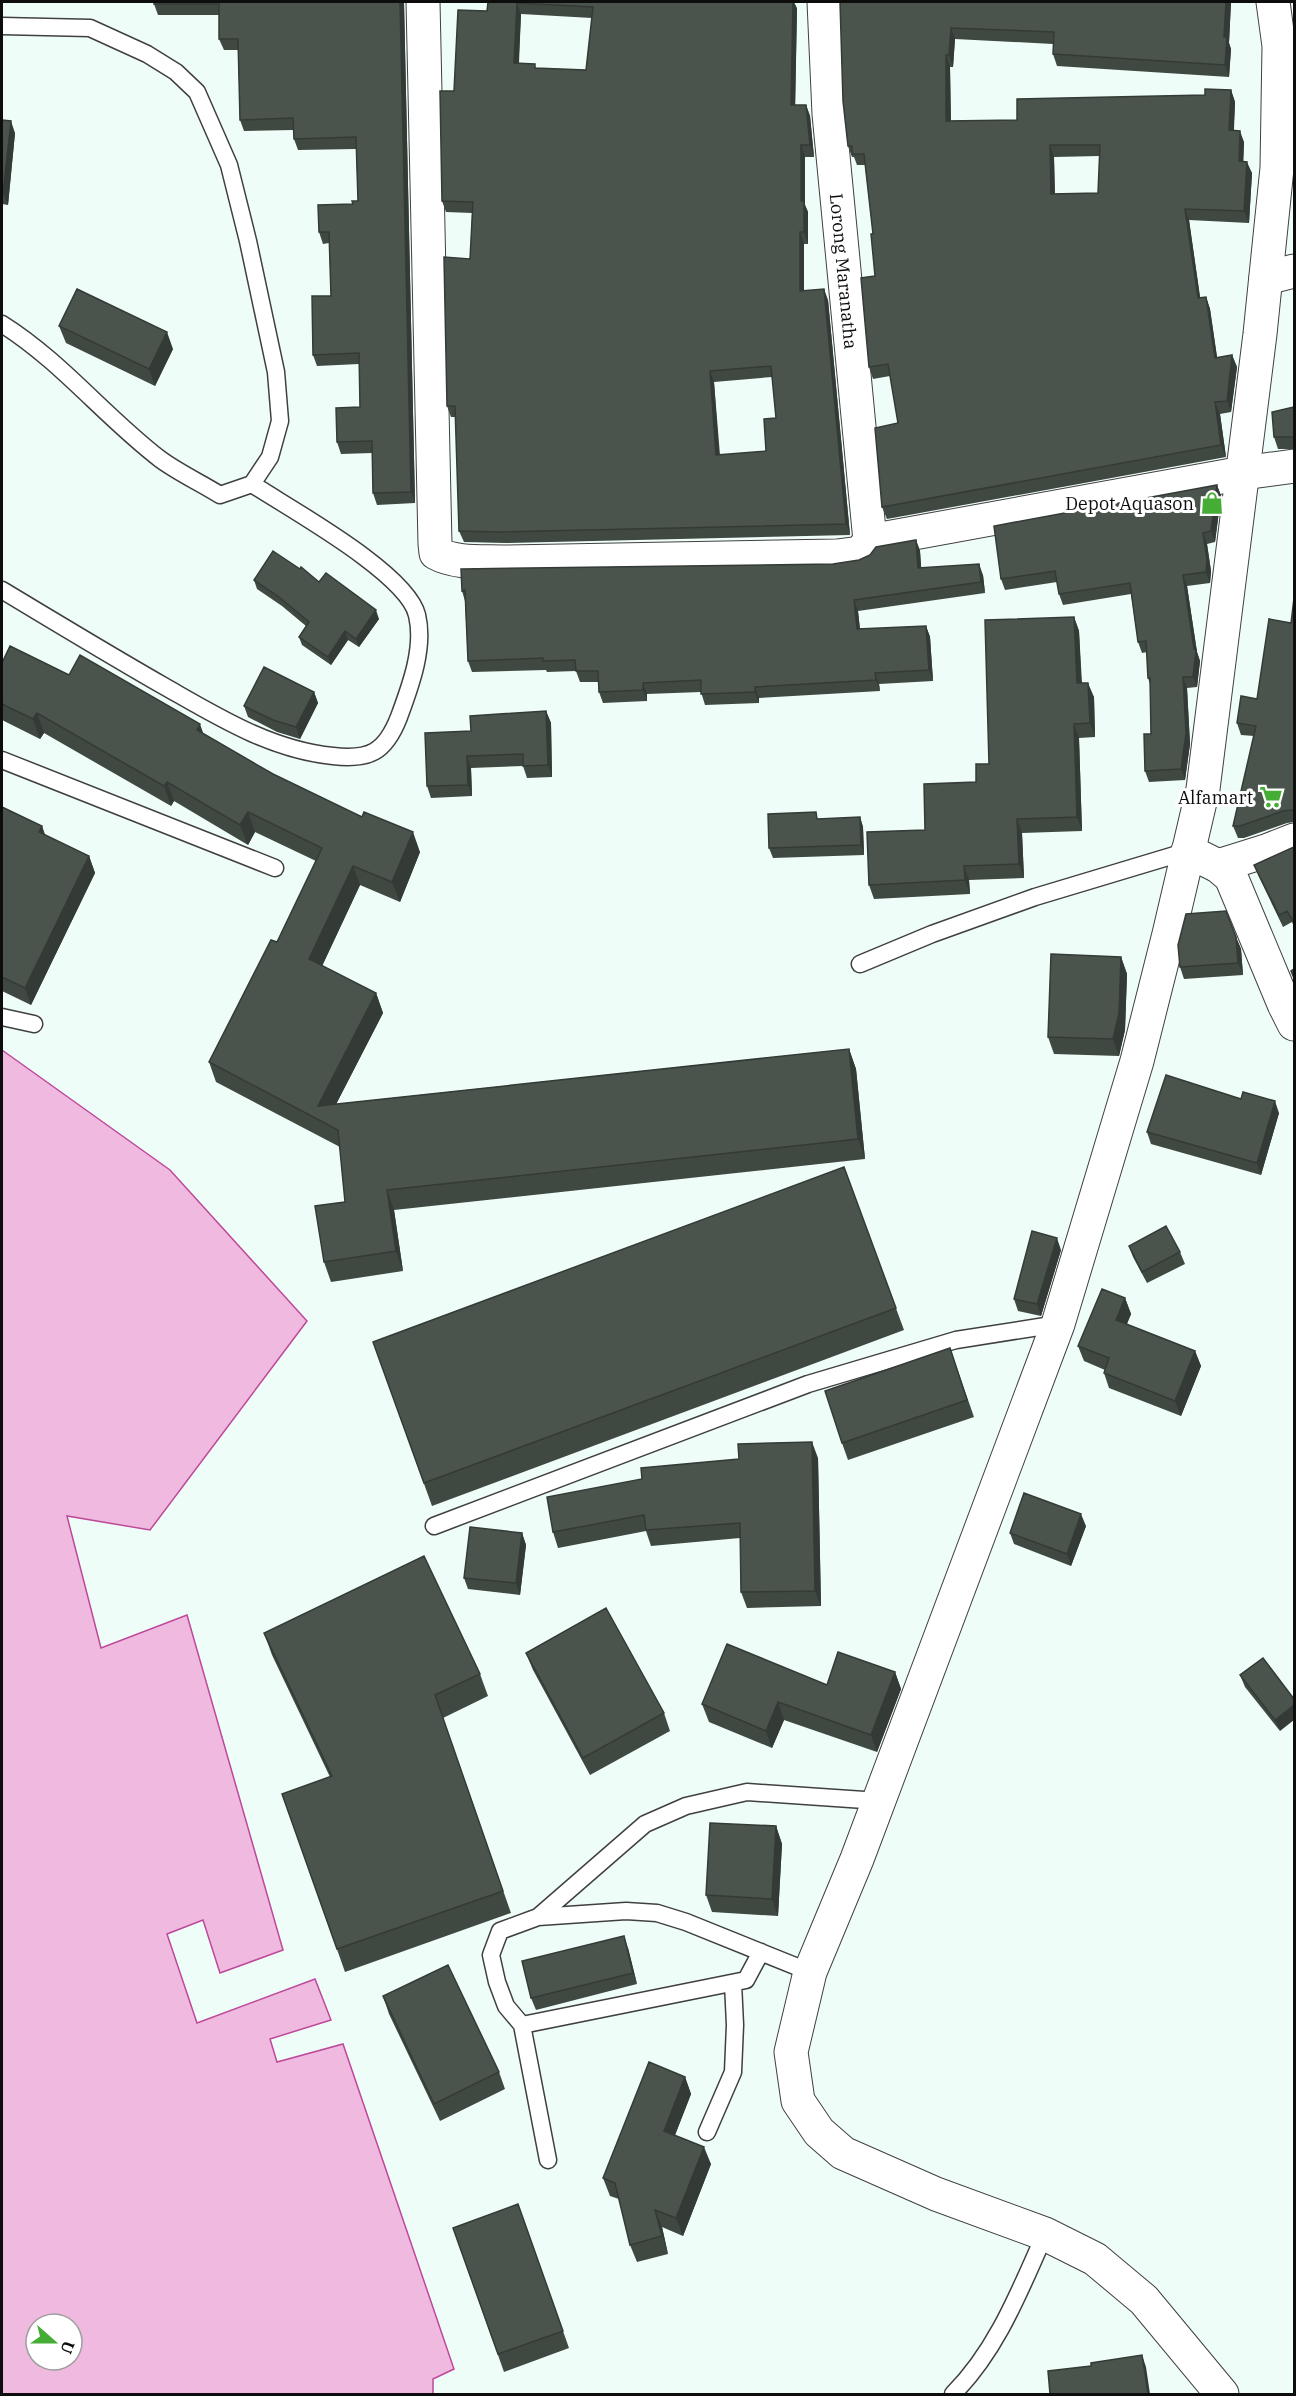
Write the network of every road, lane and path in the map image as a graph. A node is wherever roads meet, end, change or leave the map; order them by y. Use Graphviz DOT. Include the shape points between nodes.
graph roads {
  1 [pos="423,2"];
  2 [pos="824,2"];
  3 [pos="1273,2"];
  4 [pos="2,26"];
  5 [pos="1280,274"];
  6 [pos="2,324"];
  7 [pos="1294,466"];
  8 [pos="1243,473"];
  9 [pos="252,484"];
  10 [pos="870,541"];
  11 [pos="2,590"];
  12 [pos="2,760"];
  13 [pos="1294,840"];
  14 [pos="1188,851"];
  15 [pos="1218,866"];
  16 [pos="275,868"];
  17 [pos="860,964"];
  18 [pos="2,1017"];
  19 [pos="34,1024"];
  20 [pos="1294,1024"];
  21 [pos="1058,1324"];
  22 [pos="434,1526"];
  23 [pos="879,1801"];
  24 [pos="538,1917"];
  25 [pos="761,1952"];
  26 [pos="810,1972"];
  27 [pos="733,1983"];
  28 [pos="522,2025"];
  29 [pos="707,2132"];
  30 [pos="548,2160"];
  31 [pos="1045,2234"];
  32 [pos="953,2394"];
  33 [pos="1222,2394"];
  1 -- 10 [label="street" via="436,553 465,561 504,562 837,556 860,553"];
  2 -- 10 [label="street, Lorong Maranatha" via="829,114"];
  3 -- 5 [label="street" via="1279,46"];
  4 -- 9 [label="lane" via="90,28 147,54 176,72 197,92 229,165 276,372 280,420 270,457"];
  5 -- 8 [label="street"];
  6 -- 9 [label="lane" via="31,342 162,460 220,495"];
  7 -- 8 [label="street"];
  8 -- 10 [label="street"];
  8 -- 14 [label="street" via="1203,789"];
  9 -- 11 [label="lane" via="358,554 410,598 419,632 416,659 395,727 385,744 372,754 331,756 279,746 215,715"];
  12 -- 16 [label="lane"];
  13 -- 15 [label="street"];
  14 -- 15 [label="street"];
  14 -- 17 [label="lane" via="1035,897"];
  14 -- 21 [label="street" via="1137,1061"];
  15 -- 20 [label="street" via="1231,877"];
  18 -- 19 [label="lane"];
  21 -- 22 [label="lane" via="956,1340 808,1384"];
  21 -- 23 [label="street"];
  23 -- 24 [label="lane" via="747,1792 686,1806 645,1824"];
  23 -- 26 [label="street"];
  24 -- 25 [label="lane" via="626,1911 657,1913"];
  24 -- 28 [label="lane" via="500,1931 491,1955 506,2006"];
  25 -- 26 [label="lane"];
  25 -- 27 [label="lane" via="746,1980"];
  26 -- 31 [label="street" via="792,2052 798,2101 819,2132 843,2153 936,2194"];
  27 -- 28 [label="lane"];
  27 -- 29 [label="lane" via="733,2072"];
  28 -- 30 [label="lane"];
  31 -- 32 [label="lane" via="983,2359"];
  31 -- 33 [label="street" via="1095,2259 1144,2300"];
}
